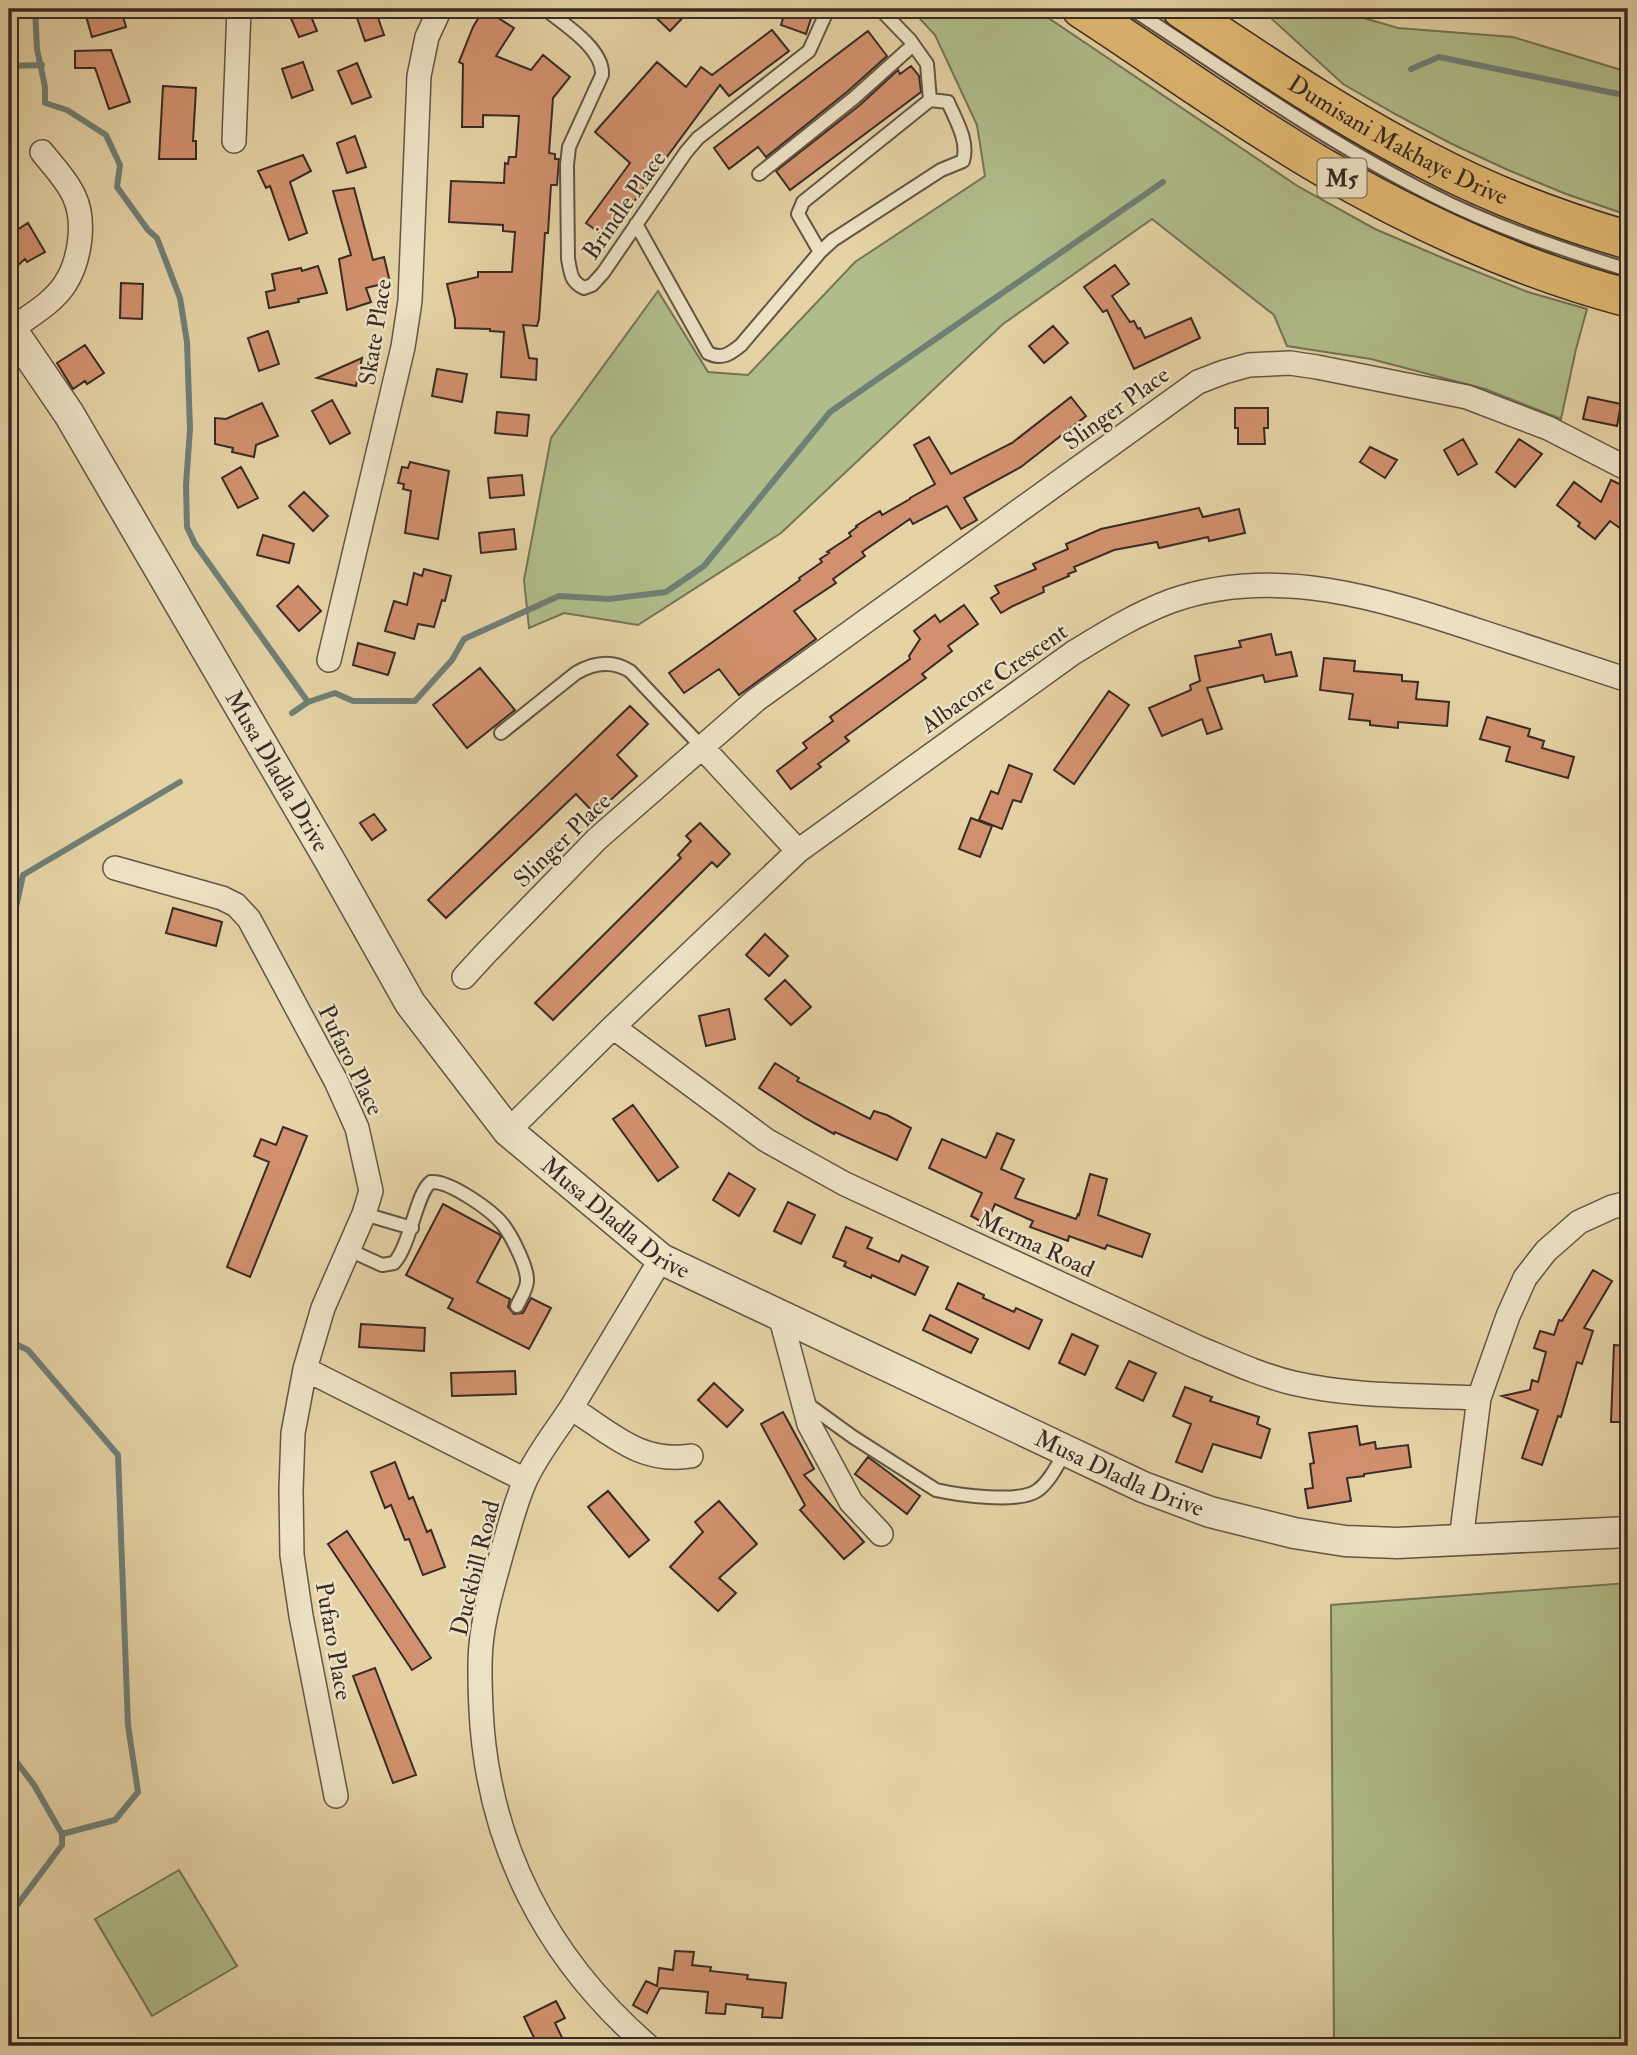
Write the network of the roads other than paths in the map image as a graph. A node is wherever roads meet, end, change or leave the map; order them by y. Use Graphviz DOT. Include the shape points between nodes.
graph roads {
  1 [pos="239,9"];
  2 [pos="440,9"];
  3 [pos="545,9"];
  4 [pos="828,9"];
  5 [pos="880,9"];
  6 [pos="1081,9"];
  7 [pos="1132,9"];
  8 [pos="1181,9"];
  9 [pos="914,45"];
  10 [pos="930,100"];
  11 [pos="234,141"];
  12 [pos="42,152"];
  13 [pos="759,174"];
  14 [pos="636,224"];
  15 [pos="1628,240"];
  16 [pos="820,253"];
  17 [pos="1628,270"];
  18 [pos="1628,298"];
  19 [pos="10,327"];
  20 [pos="1628,469"];
  21 [pos="329,660"];
  22 [pos="1628,680"];
  23 [pos="502,733"];
  24 [pos="701,746"];
  25 [pos="798,851"];
  26 [pos="116,868"];
  27 [pos="464,978"];
  28 [pos="613,1027"];
  29 [pos="508,1131"];
  30 [pos="1628,1203"];
  31 [pos="364,1214"];
  32 [pos="412,1228"];
  33 [pos="349,1250"];
  34 [pos="661,1259"];
  35 [pos="517,1306"];
  36 [pos="780,1315"];
  37 [pos="305,1369"];
  38 [pos="1479,1398"];
  39 [pos="803,1401"];
  40 [pos="571,1408"];
  41 [pos="1066,1450"];
  42 [pos="691,1456"];
  43 [pos="525,1480"];
  44 [pos="1628,1532"];
  45 [pos="881,1534"];
  46 [pos="1461,1540"];
  47 [pos="336,1796"];
  48 [pos="648,2046"];
  1 -- 11 [label="street"];
  2 -- 21 [label="street, Skate Place" via="426,37 419,76 410,301 403,347"];
  3 -- 14 [label="lane, Brindle Place" via="595,52 603,65 569,147 568,259 575,283 584,288 592,285"];
  4 -- 14 [label="lane, Brindle Place" via="809,51 698,138"];
  5 -- 9 [label="lane"];
  6 -- 18 [label="main road, M5" via="1265,131 1367,192 1466,240 1575,283"];
  7 -- 17 [label="lane" via="1371,163 1432,195 1532,237"];
  8 -- 15 [label="main road, Dumisani Makhaye Drive / M5" via="1288,80 1426,160 1536,209"];
  9 -- 10 [label="lane" via="927,64"];
  9 -- 13 [label="lane"];
  10 -- 16 [label="lane" via="803,202 797,214"];
  10 -- 16 [label="lane" via="948,102 963,137 963,161 941,170"];
  12 -- 19 [label="street" via="74,196 79,211 78,250 65,285"];
  14 -- 16 [label="lane" via="708,353 714,356 728,355 741,345"];
  19 -- 29 [label="street, Musa Dladla Drive" via="83,438 410,1003"];
  20 -- 24 [label="street, Slinger Place" via="1548,428 1467,397 1290,363 1249,365 1224,372 1198,382 756,700"];
  22 -- 25 [label="street, Albacore Crescent" via="1402,605 1347,592 1279,585 1226,588 1172,601 1120,624"];
  23 -- 24 [label="lane" via="587,667 603,663 630,671"];
  24 -- 25 [label="street"];
  24 -- 27 [label="street, Slinger Place" via="597,839"];
  25 -- 28 [label="street, Albacore Crescent"];
  26 -- 31 [label="street, Pufaro Place" via="222,898 249,919 357,1128 371,1191"];
  28 -- 29 [label="street, Albacore Crescent"];
  28 -- 38 [label="street, Merma Road" via="766,1140 845,1184 1239,1365 1334,1390"];
  29 -- 34 [label="street, Musa Dladla Drive"];
  30 -- 38 [label="street" via="1579,1222 1546,1251 1525,1278"];
  31 -- 32 [label="lane"];
  31 -- 33 [label="street, Pufaro Place"];
  32 -- 33 [label="lane" via="398,1260 391,1265"];
  32 -- 35 [label="lane" via="423,1190 431,1182 441,1182 480,1204 503,1225 525,1268 527,1283"];
  33 -- 37 [label="street, Pufaro Place" via="323,1308"];
  34 -- 36 [label="street, Musa Dladla Drive"];
  34 -- 40 [label="street, Duckbill Road"];
  36 -- 39 [label="street"];
  36 -- 41 [label="street, Musa Dladla Drive"];
  37 -- 43 [label="street"];
  37 -- 47 [label="street, Pufaro Place" via="293,1433 292,1555"];
  38 -- 46 [label="street"];
  39 -- 41 [label="lane" via="936,1490 949,1493 1030,1495 1043,1486"];
  39 -- 45 [label="street" via="809,1424 851,1502"];
  40 -- 42 [label="street" via="639,1451 663,1457"];
  40 -- 43 [label="street, Duckbill Road"];
  41 -- 46 [label="street, Musa Dladla Drive" via="1143,1487 1210,1512 1294,1533 1345,1541"];
  43 -- 48 [label="street, Duckbill Road" via="487,1605 481,1645 486,1763 503,1834 521,1883 553,1939 586,1983"];
  44 -- 46 [label="street, Musa Dladla Drive"];
}
